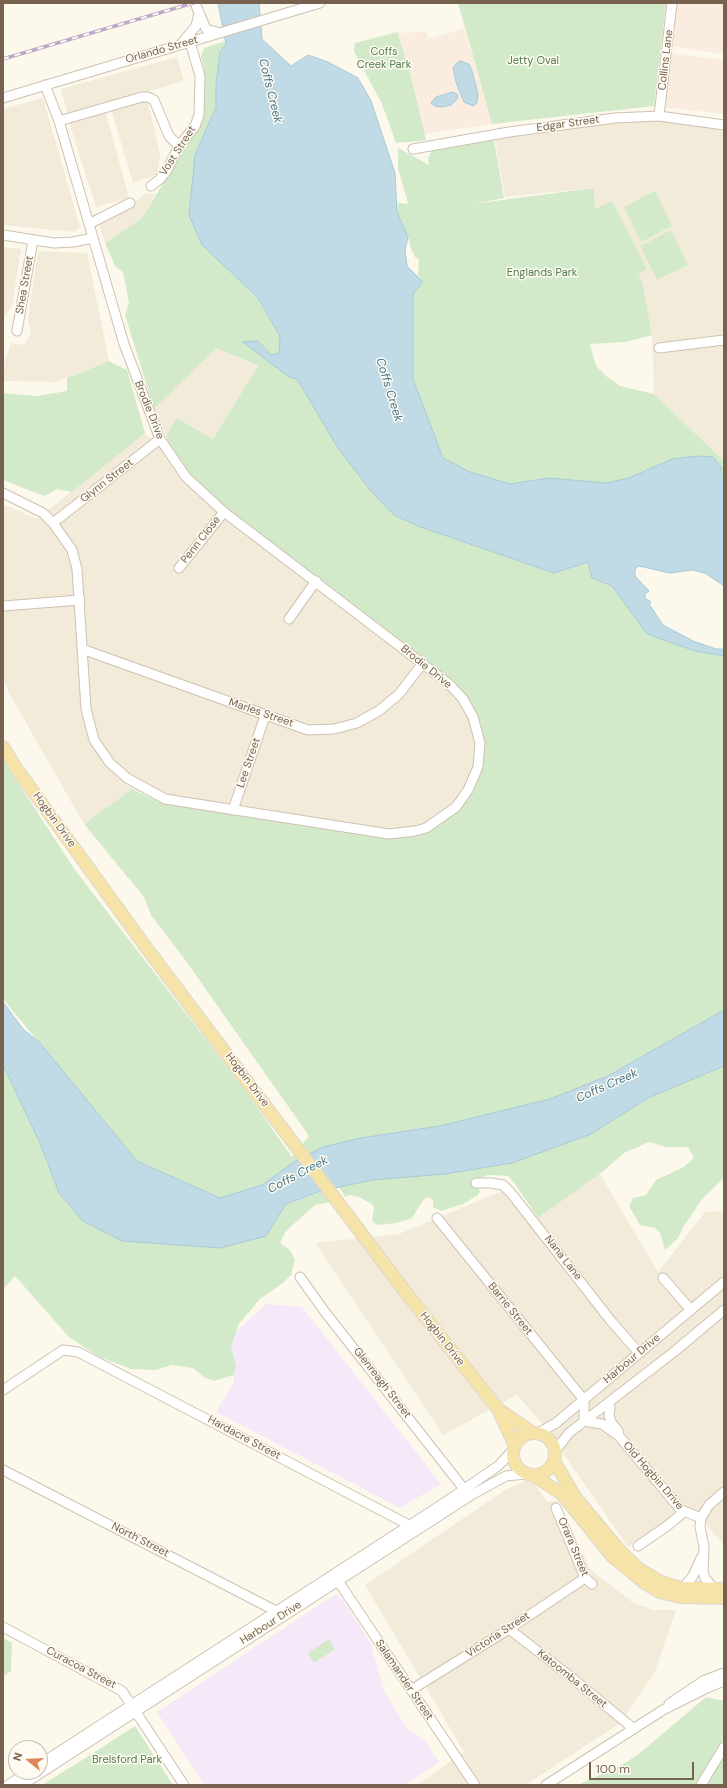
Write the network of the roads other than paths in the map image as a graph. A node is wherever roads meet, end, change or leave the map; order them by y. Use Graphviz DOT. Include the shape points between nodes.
graph roads {
  1 [pos="195,3"];
  2 [pos="320,3"];
  3 [pos="672,3"];
  4 [pos="199,13"];
  5 [pos="220,34"];
  6 [pos="190,42"];
  7 [pos="181,44"];
  8 [pos="45,85"];
  9 [pos="3,98"];
  10 [pos="659,116"];
  11 [pos="59,120"];
  12 [pos="724,125"];
  13 [pos="179,146"];
  14 [pos="413,150"];
  15 [pos="151,186"];
  16 [pos="130,203"];
  17 [pos="90,224"];
  18 [pos="3,235"];
  19 [pos="93,238"];
  20 [pos="33,240"];
  21 [pos="17,331"];
  22 [pos="724,340"];
  23 [pos="659,348"];
  24 [pos="160,439"];
  25 [pos="3,493"];
  26 [pos="224,512"];
  27 [pos="53,523"];
  28 [pos="179,568"];
  29 [pos="316,582"];
  30 [pos="80,600"];
  31 [pos="3,606"];
  32 [pos="289,619"];
  33 [pos="82,649"];
  34 [pos="423,663"];
  35 [pos="265,716"];
  36 [pos="3,747"];
  37 [pos="233,810"];
  38 [pos="476,1183"];
  39 [pos="437,1218"];
  40 [pos="300,1277"];
  41 [pos="663,1278"];
  42 [pos="724,1282"];
  43 [pos="691,1310"];
  44 [pos="724,1310"];
  45 [pos="639,1353"];
  46 [pos="3,1390"];
  47 [pos="584,1400"];
  48 [pos="608,1403"];
  49 [pos="498,1409"];
  50 [pos="584,1421"];
  51 [pos="535,1433"];
  52 [pos="619,1436"];
  53 [pos="514,1448"];
  54 [pos="555,1456"];
  55 [pos="3,1470"];
  56 [pos="530,1475"];
  57 [pos="464,1489"];
  58 [pos="724,1492"];
  59 [pos="556,1508"];
  60 [pos="684,1512"];
  61 [pos="701,1518"];
  62 [pos="410,1525"];
  63 [pos="638,1546"];
  64 [pos="704,1547"];
  65 [pos="335,1577"];
  66 [pos="588,1581"];
  67 [pos="682,1588"];
  68 [pos="718,1589"];
  69 [pos="724,1598"];
  70 [pos="276,1611"];
  71 [pos="3,1627"];
  72 [pos="509,1629"];
  73 [pos="724,1674"];
  74 [pos="724,1681"];
  75 [pos="411,1690"];
  76 [pos="134,1708"];
  77 [pos="663,1710"];
  78 [pos="634,1729"];
  79 [pos="724,1747"];
  80 [pos="48,1759"];
  81 [pos="22,1785"];
  82 [pos="184,1785"];
  83 [pos="475,1785"];
  84 [pos="546,1785"];
  85 [pos="701,1785"];
  1 -- 4 [label="street"];
  2 -- 5 [label="street, Orlando Street"];
  3 -- 10 [label="street, Collins Lane"];
  4 -- 5 [label="street" via="206,29"];
  4 -- 7 [label="street" via="196,26"];
  5 -- 6 [label="street, Orlando Street"];
  6 -- 7 [label="street, Orlando Street"];
  6 -- 13 [label="street, Vost Street" via="200,76 201,107 195,126"];
  7 -- 8 [label="street, Orlando Street"];
  8 -- 9 [label="street, Orlando Street"];
  8 -- 11 [label="street, Brodie Drive"];
  10 -- 12 [label="street, Edgar Street"];
  10 -- 14 [label="street, Edgar Street" via="615,118 508,132"];
  11 -- 13 [label="street" via="148,97 154,100 169,136"];
  11 -- 17 [label="street, Brodie Drive"];
  13 -- 15 [label="street, Vost Street" via="167,170"];
  16 -- 17 [label="street"];
  17 -- 19 [label="street, Brodie Drive"];
  18 -- 20 [label="street"];
  19 -- 20 [label="street" via="60,243"];
  19 -- 24 [label="street, Brodie Drive" via="124,344"];
  20 -- 21 [label="street, Shea Street"];
  22 -- 23 [label="street"];
  24 -- 26 [label="street, Brodie Drive" via="186,477"];
  24 -- 27 [label="street, Glynn Street"];
  25 -- 27 [label="street, Brodie Drive" via="34,507"];
  26 -- 28 [label="street, Penn Close"];
  26 -- 29 [label="street, Brodie Drive"];
  27 -- 30 [label="street, Brodie Drive" via="68,542 76,560"];
  29 -- 32 [label="street"];
  29 -- 34 [label="street, Brodie Drive"];
  30 -- 31 [label="street"];
  30 -- 33 [label="street, Brodie Drive"];
  33 -- 35 [label="street, Marles Street"];
  33 -- 37 [label="street, Brodie Drive" via="86,708 92,734 110,763 127,778 165,799"];
  34 -- 35 [label="street, Marles Street" via="398,694 380,710 357,723 334,729 308,730"];
  34 -- 37 [label="street, Brodie Drive" via="463,699 473,717 480,743 478,767 468,790 456,808 426,828 415,832 389,834"];
  35 -- 37 [label="street, Lee Street"];
  36 -- 49 [label="main road, Hogbin Drive" via="148,950 261,1097 342,1209"];
  38 -- 45 [label="street, Nana Lane" via="503,1185"];
  39 -- 47 [label="street, Barrie Street"];
  40 -- 57 [label="street, Glenreagh Street"];
  41 -- 43 [label="street"];
  42 -- 43 [label="street, Harbour Drive"];
  43 -- 45 [label="street, Harbour Drive"];
  44 -- 48 [label="street, Harbour Drive"];
  45 -- 47 [label="street, Harbour Drive"];
  46 -- 62 [label="street, Hardacre Street" via="63,1350 78,1352"];
  47 -- 50 [label="street"];
  47 -- 51 [label="street, Harbour Drive" via="556,1423"];
  48 -- 50 [label="street, Harbour Drive"];
  48 -- 52 [label="street, Old Hogbin Drive" via="611,1422"];
  49 -- 51 [label="main road, Hogbin Drive"];
  49 -- 53 [label="main road, Hogbin Drive"];
  50 -- 52 [label="street" via="602,1424"];
  50 -- 54 [label="street, Harbour Drive" via="566,1436"];
  51 -- 53 [label="main road" via="522,1437"];
  51 -- 54 [label="main road" via="549,1439"];
  52 -- 60 [label="street, Old Hogbin Drive"];
  53 -- 56 [label="main road" via="514,1461 517,1467"];
  53 -- 57 [label="street, Harbour Drive" via="498,1466"];
  54 -- 56 [label="main road" via="546,1472"];
  54 -- 67 [label="main road" via="572,1493 621,1552 639,1569 659,1581"];
  55 -- 70 [label="street, North Street"];
  56 -- 65 [label="street, Harbour Drive" via="506,1476 490,1483"];
  56 -- 69 [label="main road" via="558,1492 612,1556 646,1584 660,1592 680,1597"];
  57 -- 62 [label="street, Harbour Drive"];
  58 -- 61 [label="street" via="709,1505"];
  59 -- 66 [label="street, Orara Street"];
  60 -- 61 [label="street, Old Hogbin Drive"];
  60 -- 63 [label="street"];
  61 -- 64 [label="street"];
  62 -- 65 [label="street, Harbour Drive"];
  64 -- 67 [label="street" via="693,1576"];
  64 -- 68 [label="street" via="703,1572 705,1578"];
  65 -- 70 [label="street, Harbour Drive"];
  65 -- 75 [label="street, Salamander Street"];
  65 -- 76 [label="street, Harbour Drive"];
  66 -- 72 [label="street, Victoria Street"];
  67 -- 68 [label="main road"];
  70 -- 76 [label="street, Harbour Drive"];
  71 -- 76 [label="street, Curacoa Street" via="116,1687"];
  72 -- 75 [label="street, Victoria Street"];
  72 -- 78 [label="street, Katoomba Street"];
  73 -- 77 [label="street" via="694,1686"];
  74 -- 77 [label="street"];
  75 -- 83 [label="street, Salamander Street"];
  76 -- 80 [label="street, Harbour Drive"];
  76 -- 81 [label="street, Harbour Drive"];
  76 -- 82 [label="street, Curacoa Street"];
  77 -- 78 [label="street"];
  78 -- 84 [label="street"];
  79 -- 85 [label="street"];
}
